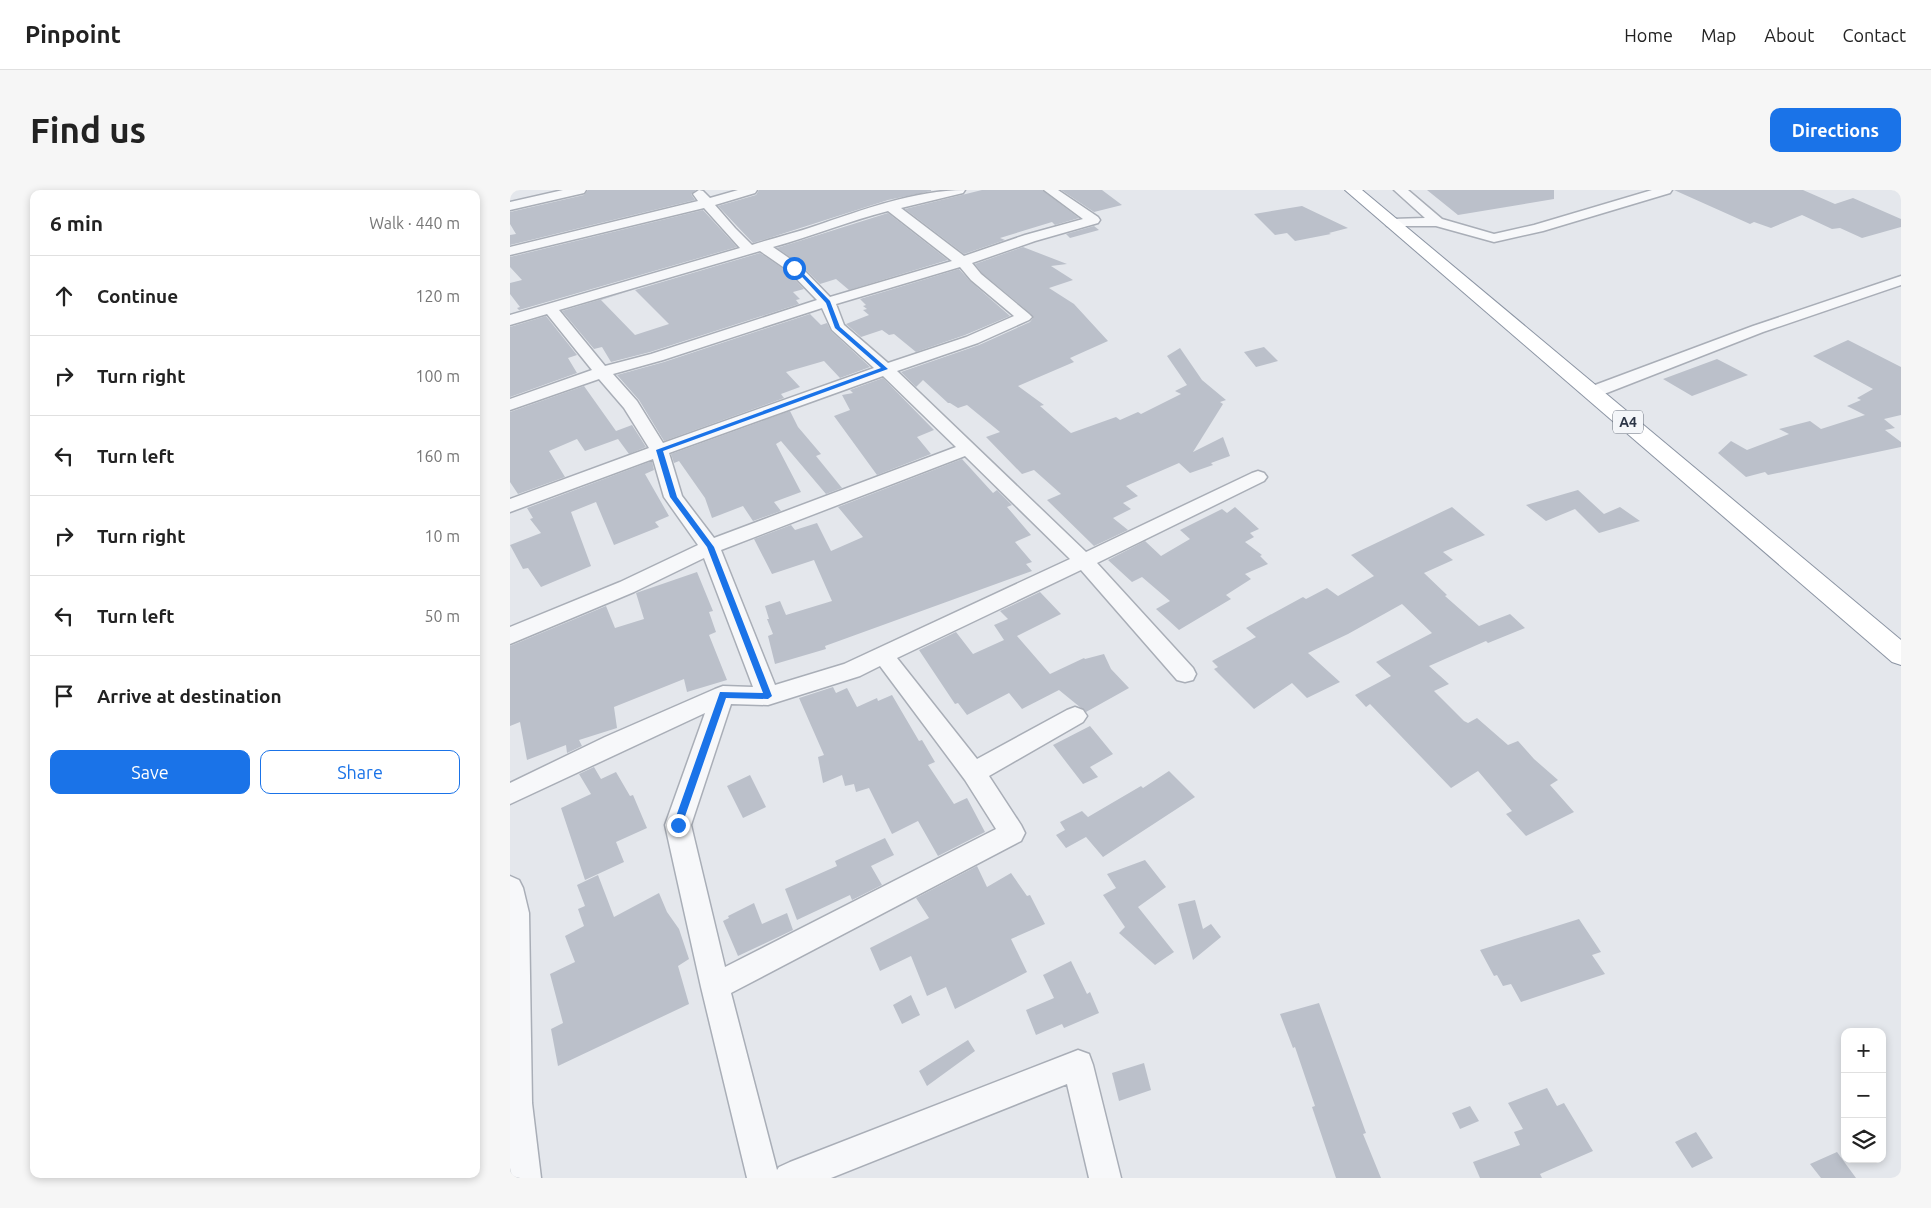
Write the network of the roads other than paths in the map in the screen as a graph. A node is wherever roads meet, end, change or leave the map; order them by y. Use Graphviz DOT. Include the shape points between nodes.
graph roads {
  1 [pos="580,190"];
  2 [pos="695,190"];
  3 [pos="751,190"];
  4 [pos="959,190"];
  5 [pos="1050,190"];
  6 [pos="1353,190"];
  7 [pos="1400,190"];
  8 [pos="1666,190"];
  9 [pos="913,195"];
  10 [pos="708,203"];
  11 [pos="510,206"];
  12 [pos="891,207"];
  13 [pos="1437,222"];
  14 [pos="1392,223"];
  15 [pos="756,248"];
  16 [pos="510,251"];
  17 [pos="962,262"];
  18 [pos="1901,280"];
  19 [pos="828,302"];
  20 [pos="550,308"];
  21 [pos="512,317"];
  22 [pos="885,369"];
  23 [pos="602,372"];
  24 [pos="1593,392"];
  25 [pos="510,404"];
  26 [pos="968,449"];
  27 [pos="659,450"];
  28 [pos="1258,476"];
  29 [pos="510,506"];
  30 [pos="710,547"];
  31 [pos="1084,561"];
  32 [pos="510,636"];
  33 [pos="1901,655"];
  34 [pos="883,656"];
  35 [pos="1185,674"];
  36 [pos="723,695"];
  37 [pos="768,696"];
  38 [pos="1075,716"];
  39 [pos="974,773"];
  40 [pos="510,794"];
  41 [pos="510,888"];
  42 [pos="715,988"];
  43 [pos="525,1178"];
  44 [pos="763,1178"];
  45 [pos="790,1178"];
  46 [pos="1105,1178"];
  1 -- 11 [label="street"];
  2 -- 10 [label="street"];
  3 -- 10 [label="street"];
  4 -- 9 [label="street"];
  5 -- 17 [label="street" via="1093,220"];
  6 -- 14 [label="highway, A4"];
  7 -- 13 [label="street"];
  8 -- 13 [label="street" via="1494,238"];
  9 -- 12 [label="street"];
  10 -- 15 [label="street" via="730,231"];
  10 -- 16 [label="street"];
  12 -- 15 [label="street"];
  12 -- 17 [label="street"];
  13 -- 14 [label="street"];
  14 -- 24 [label="highway, A4"];
  15 -- 19 [label="street" via="794,268"];
  15 -- 20 [label="street"];
  17 -- 19 [label="street"];
  17 -- 22 [label="street" via="1024,316 972,340"];
  18 -- 24 [label="street" via="1741,335"];
  19 -- 22 [label="street" via="837,327"];
  19 -- 23 [label="street"];
  20 -- 21 [label="street"];
  20 -- 23 [label="street"];
  22 -- 26 [label="street"];
  22 -- 27 [label="street"];
  23 -- 25 [label="street"];
  23 -- 27 [label="street" via="631,405"];
  24 -- 33 [label="highway, A4"];
  26 -- 30 [label="street"];
  26 -- 31 [label="street"];
  27 -- 29 [label="street"];
  27 -- 30 [label="street" via="673,497"];
  28 -- 31 [label="street"];
  30 -- 32 [label="street" via="627,587"];
  30 -- 37 [label="street"];
  31 -- 34 [label="street"];
  31 -- 35 [label="street"];
  34 -- 37 [label="street" via="852,670"];
  34 -- 39 [label="street"];
  36 -- 37 [label="street"];
  36 -- 40 [label="street"];
  36 -- 42 [label="street" via="678,825"];
  38 -- 39 [label="street"];
  39 -- 42 [label="street" via="1012,833"];
  41 -- 43 [label="street" via="515,913 517,1103"];
  42 -- 44 [label="street"];
  45 -- 46 [label="street" via="1078,1065"];
}
